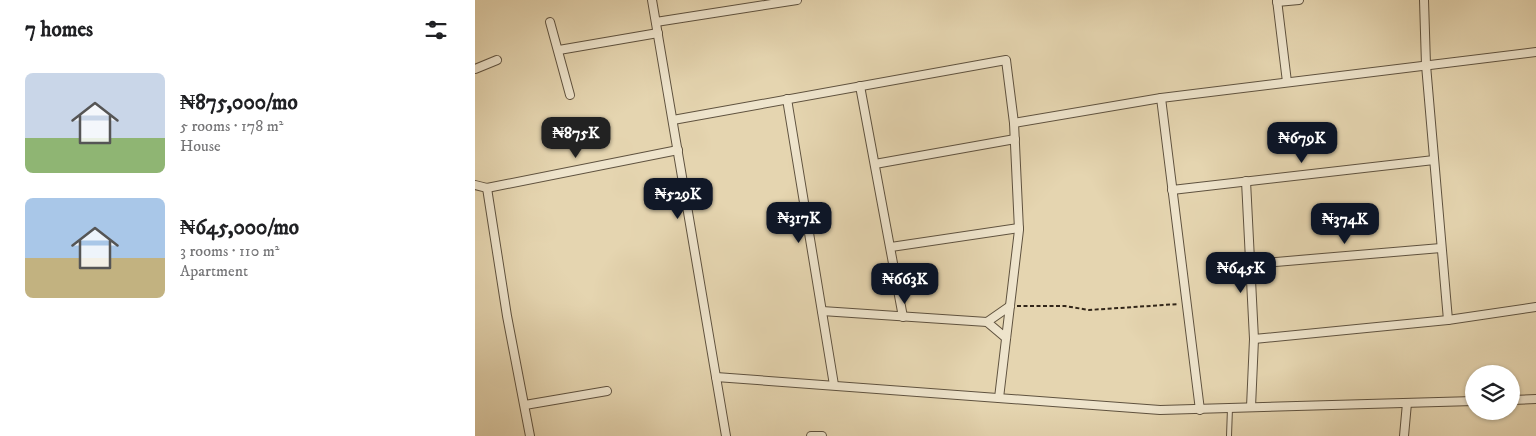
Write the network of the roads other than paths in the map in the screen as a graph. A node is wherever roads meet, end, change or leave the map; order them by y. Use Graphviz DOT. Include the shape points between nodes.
graph roads {
  1 [pos="652,0"];
  2 [pos="797,0"];
  3 [pos="1299,0"];
  4 [pos="1424,0"];
  5 [pos="1277,1"];
  6 [pos="771,2"];
  7 [pos="550,22"];
  8 [pos="656,22"];
  9 [pos="658,33"];
  10 [pos="559,50"];
  11 [pos="1536,52"];
  12 [pos="497,60"];
  13 [pos="1427,65"];
  14 [pos="475,69"];
  15 [pos="1287,82"];
  16 [pos="860,86"];
  17 [pos="570,95"];
  18 [pos="1161,98"];
  19 [pos="787,100"];
  20 [pos="673,120"];
  21 [pos="1014,123"];
  22 [pos="1015,139"];
  23 [pos="678,150"];
  24 [pos="1435,160"];
  25 [pos="875,164"];
  26 [pos="1246,181"];
  27 [pos="475,185"];
  28 [pos="487,188"];
  29 [pos="1172,190"];
  30 [pos="1019,228"];
  31 [pos="891,247"];
  32 [pos="1441,248"];
  33 [pos="1251,264"];
  34 [pos="1010,306"];
  35 [pos="1536,307"];
  36 [pos="821,310"];
  37 [pos="903,316"];
  38 [pos="1448,320"];
  39 [pos="987,322"];
  40 [pos="1006,338"];
  41 [pos="1254,339"];
  42 [pos="716,377"];
  43 [pos="834,385"];
  44 [pos="607,391"];
  45 [pos="999,398"];
  46 [pos="1536,399"];
  47 [pos="1520,400"];
  48 [pos="1465,401"];
  49 [pos="1407,403"];
  50 [pos="525,405"];
  51 [pos="1251,407"];
  52 [pos="1230,408"];
  53 [pos="1200,410"];
  54 [pos="531,436"];
  55 [pos="726,436"];
  56 [pos="811,436"];
  57 [pos="822,436"];
  58 [pos="1229,436"];
  59 [pos="1404,436"];
  1 -- 8 [label="street"];
  2 -- 6 [label="street"];
  3 -- 5 [label="street"];
  4 -- 13 [label="street"];
  5 -- 15 [label="street"];
  6 -- 8 [label="street"];
  7 -- 10 [label="street"];
  8 -- 9 [label="street"];
  9 -- 10 [label="street"];
  9 -- 20 [label="street"];
  10 -- 17 [label="street"];
  11 -- 13 [label="street"];
  12 -- 14 [label="street"];
  13 -- 15 [label="street"];
  13 -- 24 [label="street"];
  15 -- 18 [label="street"];
  16 -- 19 [label="street"];
  16 -- 21 [label="street" via="1006,60"];
  16 -- 25 [label="street"];
  18 -- 21 [label="street"];
  18 -- 29 [label="street"];
  19 -- 20 [label="street"];
  19 -- 36 [label="street"];
  20 -- 23 [label="street"];
  21 -- 22 [label="street"];
  22 -- 25 [label="street"];
  22 -- 30 [label="street"];
  23 -- 28 [label="street"];
  23 -- 42 [label="street"];
  24 -- 26 [label="street"];
  24 -- 32 [label="street"];
  25 -- 31 [label="street"];
  26 -- 29 [label="street"];
  26 -- 33 [label="street"];
  27 -- 28 [label="street"];
  28 -- 50 [label="street"];
  29 -- 53 [label="street"];
  30 -- 31 [label="street"];
  30 -- 34 [label="street"];
  31 -- 37 [label="street"];
  32 -- 33 [label="street"];
  32 -- 38 [label="street"];
  33 -- 41 [label="street"];
  34 -- 39 [label="street"];
  34 -- 40 [label="street"];
  35 -- 38 [label="street"];
  36 -- 37 [label="street"];
  36 -- 43 [label="street"];
  37 -- 39 [label="street"];
  38 -- 41 [label="street"];
  39 -- 40 [label="street"];
  40 -- 45 [label="street"];
  41 -- 51 [label="street"];
  42 -- 43 [label="street"];
  42 -- 55 [label="street"];
  43 -- 45 [label="street"];
  44 -- 50 [label="street"];
  45 -- 53 [label="street"];
  46 -- 47 [label="street"];
  48 -- 49 [label="street"];
  49 -- 51 [label="street"];
  49 -- 59 [label="street"];
  50 -- 54 [label="street"];
  51 -- 52 [label="street"];
  52 -- 53 [label="street"];
  52 -- 58 [label="lane"];
  56 -- 57 [label="street"];
}
